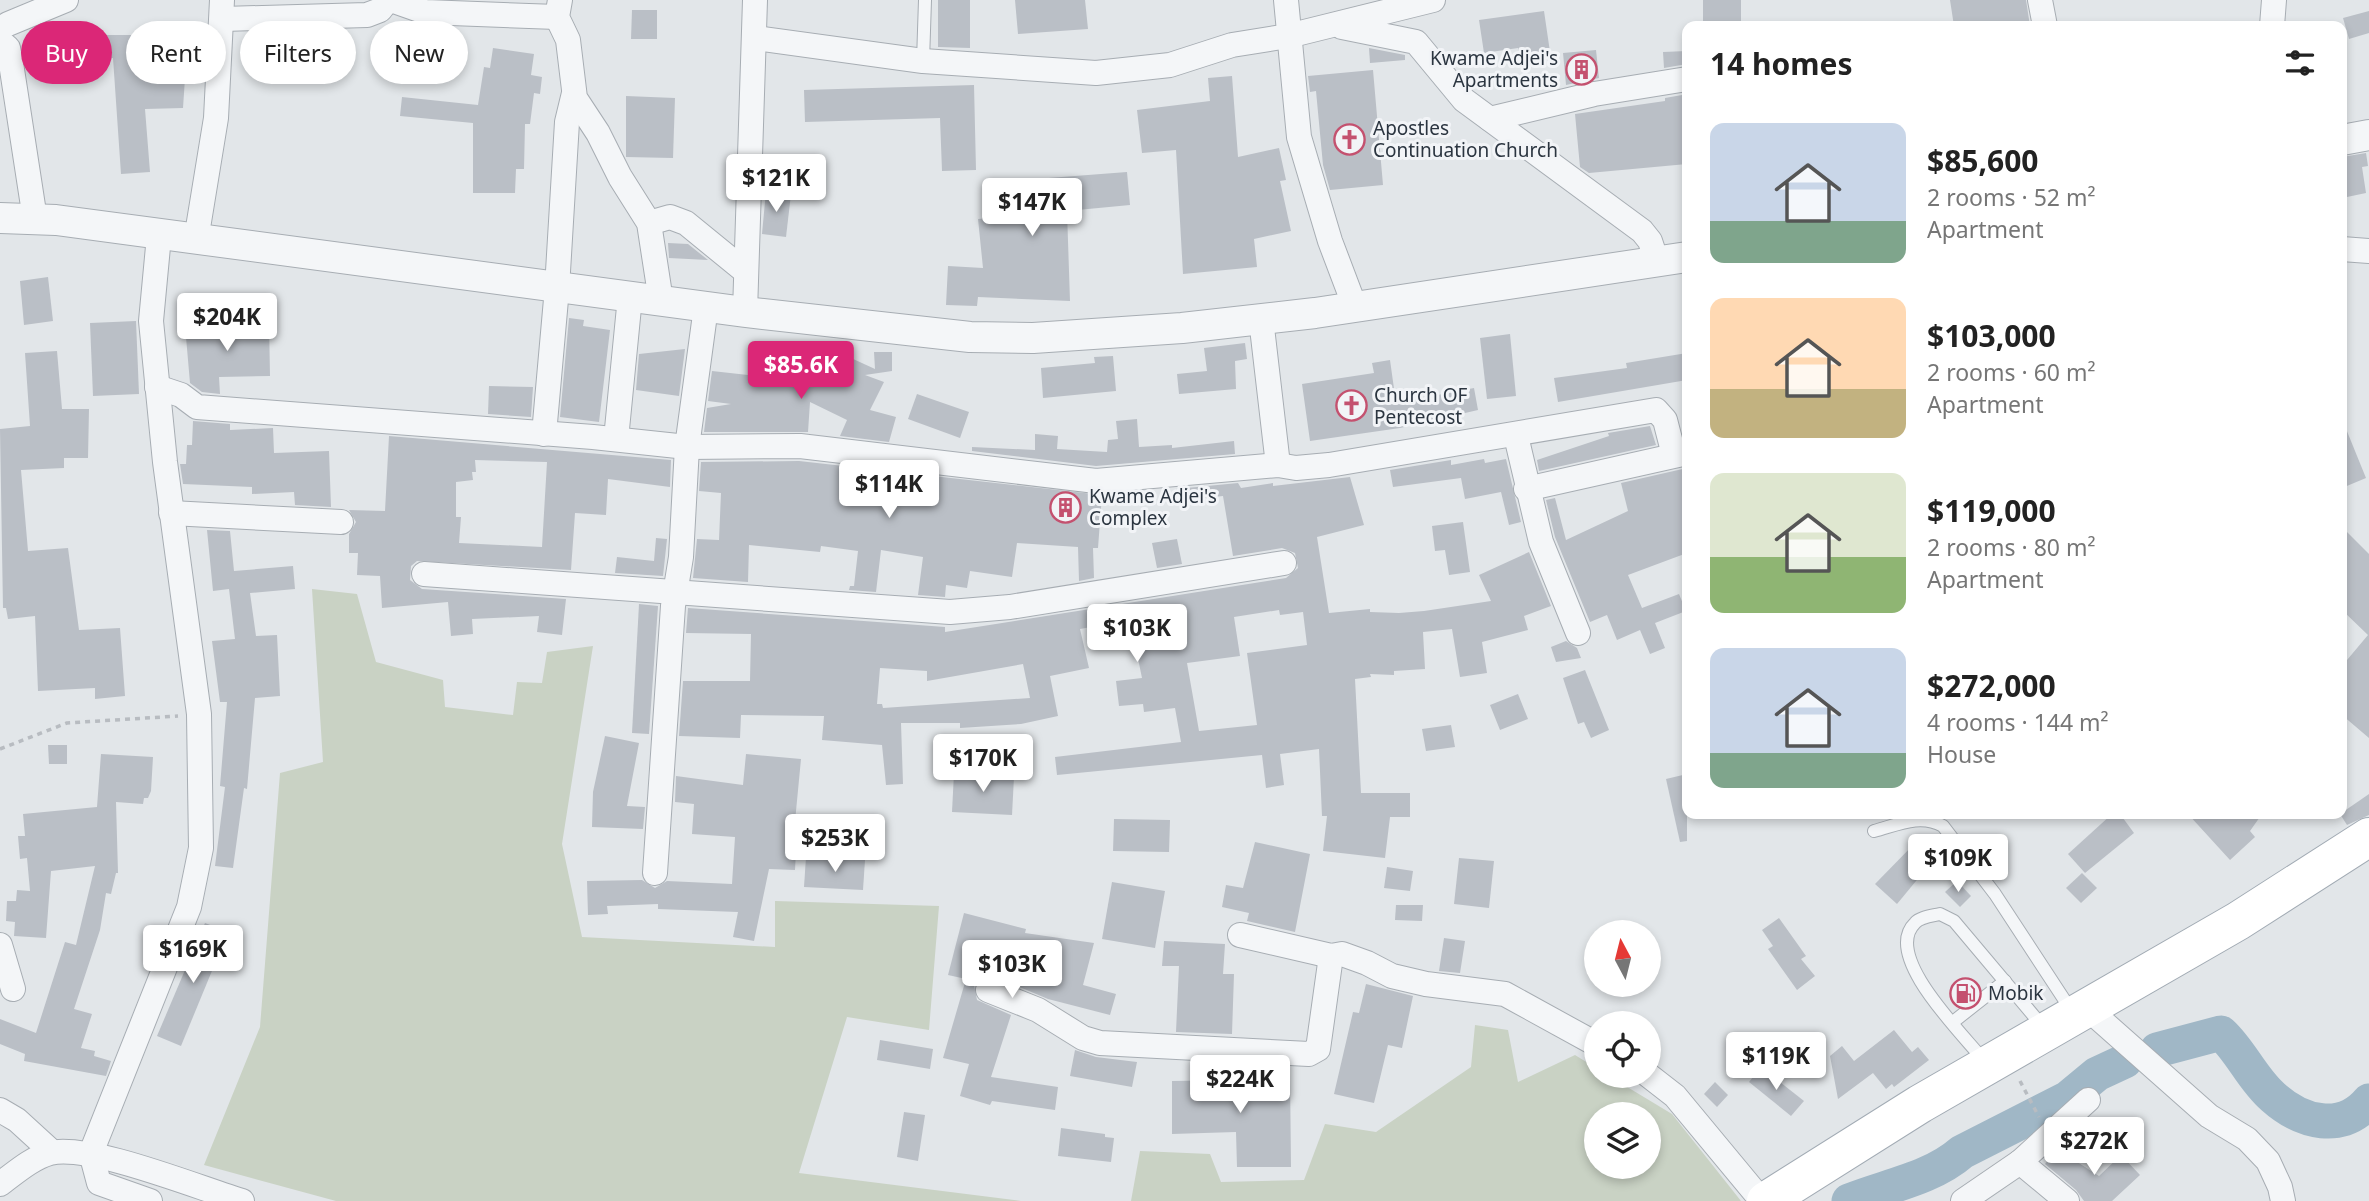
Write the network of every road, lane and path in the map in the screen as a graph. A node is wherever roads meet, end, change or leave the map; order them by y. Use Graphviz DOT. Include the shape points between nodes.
graph roads {
  1 [pos="66,0"];
  2 [pos="389,0"];
  3 [pos="755,0"];
  4 [pos="925,0"];
  5 [pos="1286,0"];
  6 [pos="1433,0"];
  7 [pos="2040,0"];
  8 [pos="2274,0"];
  9 [pos="559,8"];
  10 [pos="223,10"];
  11 [pos="2044,21"];
  12 [pos="2272,21"];
  13 [pos="1334,24"];
  14 [pos="5,26"];
  15 [pos="1288,36"];
  16 [pos="755,38"];
  17 [pos="923,61"];
  18 [pos="1682,80"];
  19 [pos="574,93"];
  20 [pos="1490,120"];
  21 [pos="2369,135"];
  22 [pos="2347,139"];
  23 [pos="0,218"];
  24 [pos="35,219"];
  25 [pos="649,223"];
  26 [pos="159,236"];
  27 [pos="196,240"];
  28 [pos="2347,249"];
  29 [pos="2369,251"];
  30 [pos="1682,258"];
  31 [pos="1657,262"];
  32 [pos="746,272"];
  33 [pos="557,288"];
  34 [pos="631,298"];
  35 [pos="661,301"];
  36 [pos="706,307"];
  37 [pos="1355,307"];
  38 [pos="745,312"];
  39 [pos="1261,319"];
  40 [pos="157,387"];
  41 [pos="544,434"];
  42 [pos="1516,436"];
  43 [pos="616,439"];
  44 [pos="687,447"];
  45 [pos="1681,454"];
  46 [pos="1278,466"];
  47 [pos="1526,489"];
  48 [pos="171,513"];
  49 [pos="341,522"];
  50 [pos="1284,563"];
  51 [pos="424,574"];
  52 [pos="676,592"];
  53 [pos="1578,633"];
  54 [pos="198,714"];
  55 [pos="0,749"];
  56 [pos="1874,831"];
  57 [pos="2369,837"];
  58 [pos="654,873"];
  59 [pos="1240,935"];
  60 [pos="0,946"];
  61 [pos="1331,956"];
  62 [pos="2005,981"];
  63 [pos="13,989"];
  64 [pos="988,990"];
  65 [pos="2069,1018"];
  66 [pos="1953,1022"];
  67 [pos="1584,1037"];
  68 [pos="1988,1065"];
  69 [pos="1661,1085"];
  70 [pos="2088,1100"];
  71 [pos="0,1110"];
  72 [pos="52,1152"];
  73 [pos="91,1153"];
  74 [pos="2020,1162"];
  75 [pos="0,1184"];
  76 [pos="100,1192"];
  77 [pos="150,1201"];
  78 [pos="242,1201"];
  79 [pos="1764,1201"];
  80 [pos="1963,1201"];
  81 [pos="2067,1201"];
  82 [pos="2283,1201"];
  1 -- 14 [label="street"];
  2 -- 9 [label="street" via="425,12"];
  2 -- 10 [label="street" via="367,15"];
  3 -- 16 [label="street"];
  4 -- 17 [label="lane"];
  5 -- 15 [label="street"];
  6 -- 13 [label="street"];
  7 -- 11 [label="street"];
  8 -- 12 [label="street"];
  9 -- 19 [label="street"];
  10 -- 27 [label="street" via="216,118"];
  13 -- 15 [label="street"];
  13 -- 20 [label="street" via="1416,42 1464,100"];
  14 -- 24 [label="street"];
  15 -- 17 [label="street" via="1232,46 1170,65 1096,73"];
  15 -- 37 [label="street" via="1299,137"];
  16 -- 17 [label="street"];
  16 -- 32 [label="street"];
  18 -- 20 [label="street" via="1594,94"];
  19 -- 25 [label="street"];
  19 -- 33 [label="street" via="566,122"];
  20 -- 31 [label="street" via="1631,222 1650,241"];
  21 -- 22 [label="street"];
  23 -- 24 [label="street"];
  24 -- 26 [label="street"];
  25 -- 32 [label="street" via="670,217 686,223"];
  25 -- 35 [label="street"];
  26 -- 27 [label="street"];
  26 -- 40 [label="street" via="150,321"];
  27 -- 33 [label="street"];
  28 -- 29 [label="street"];
  30 -- 31 [label="street"];
  31 -- 37 [label="street"];
  32 -- 38 [label="street"];
  33 -- 34 [label="street"];
  33 -- 41 [label="street"];
  34 -- 35 [label="street"];
  34 -- 43 [label="street"];
  35 -- 36 [label="street"];
  36 -- 38 [label="street"];
  36 -- 44 [label="street"];
  37 -- 39 [label="street"];
  38 -- 39 [label="street" via="935,336 995,338 1101,334"];
  39 -- 46 [label="street"];
  40 -- 41 [label="street" via="181,395 197,407"];
  40 -- 48 [label="street"];
  41 -- 43 [label="street"];
  42 -- 45 [label="street" via="1656,410"];
  42 -- 46 [label="street" via="1329,465"];
  42 -- 47 [label="street"];
  43 -- 44 [label="street"];
  44 -- 46 [label="street" via="800,446 1096,481"];
  44 -- 52 [label="street"];
  45 -- 47 [label="street"];
  47 -- 53 [label="street" via="1541,542"];
  48 -- 49 [label="street"];
  48 -- 54 [label="street"];
  50 -- 52 [label="street" via="1010,607 950,612"];
  51 -- 52 [label="street"];
  52 -- 58 [label="street"];
  54 -- 55 [label="path" via="67,723"];
  54 -- 73 [label="street" via="202,822 194,890"];
  56 -- 65 [label="lane" via="1917,820 1931,819 1942,825 1995,894"];
  57 -- 65 [label="main road" via="2238,921"];
  59 -- 61 [label="street"];
  60 -- 63 [label="street"];
  61 -- 64 [label="street" via="1318,1049 1309,1054 1100,1043"];
  61 -- 67 [label="street" via="1342,954 1392,976 1426,984 1505,994"];
  62 -- 65 [label="lane"];
  62 -- 66 [label="lane"];
  62 -- 66 [label="lane" via="1954,921 1940,914 1916,921 1906,934 1906,954 1916,976"];
  65 -- 68 [label="main road"];
  65 -- 82 [label="street" via="2247,1139 2268,1161"];
  66 -- 68 [label="lane"];
  68 -- 79 [label="main road"];
  69 -- 79 [label="street"];
  70 -- 74 [label="street"];
  71 -- 72 [label="street"];
  72 -- 73 [label="street"];
  72 -- 75 [label="street"];
  73 -- 76 [label="street"];
  73 -- 78 [label="street"];
  74 -- 80 [label="street"];
  74 -- 81 [label="street"];
  76 -- 77 [label="street"];
}
